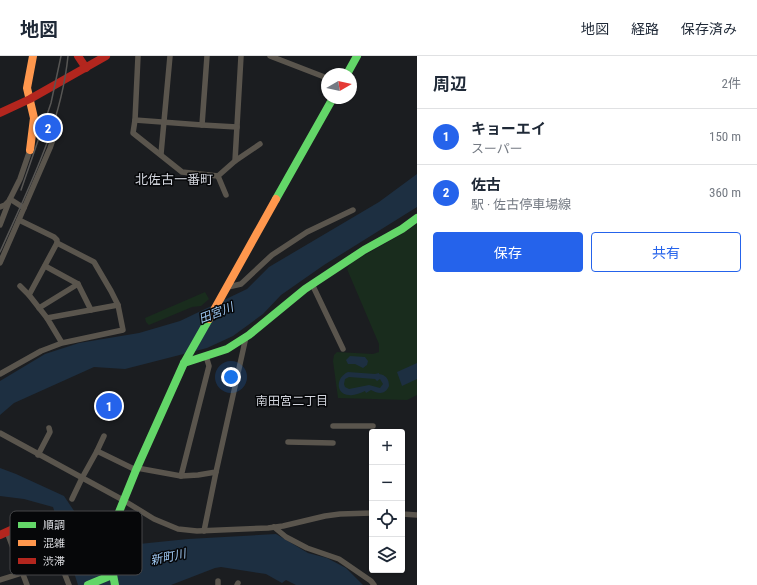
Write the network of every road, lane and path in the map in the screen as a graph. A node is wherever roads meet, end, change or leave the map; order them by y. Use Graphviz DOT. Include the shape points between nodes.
graph roads {
  1 [pos="33,56"];
  2 [pos="78,56"];
  3 [pos="106,56"];
  4 [pos="138,56"];
  5 [pos="170,56"];
  6 [pos="207,56"];
  7 [pos="241,56"];
  8 [pos="270,56"];
  9 [pos="357,56"];
  10 [pos="86,68"];
  11 [pos="350,68"];
  12 [pos="321,76"];
  13 [pos="30,99"];
  14 [pos="330,104"];
  15 [pos="0,112"];
  16 [pos="134,120"];
  17 [pos="59,122"];
  18 [pos="165,122"];
  19 [pos="202,125"];
  20 [pos="237,127"];
  21 [pos="260,144"];
  22 [pos="30,150"];
  23 [pos="161,154"];
  24 [pos="235,161"];
  25 [pos="218,176"];
  26 [pos="226,195"];
  27 [pos="10,199"];
  28 [pos="0,207"];
  29 [pos="24,208"];
  30 [pos="353,210"];
  31 [pos="417,218"];
  32 [pos="19,220"];
  33 [pos="0,225"];
  34 [pos="57,243"];
  35 [pos="0,263"];
  36 [pos="45,266"];
  37 [pos="78,284"];
  38 [pos="312,284"];
  39 [pos="20,286"];
  40 [pos="227,288"];
  41 [pos="29,295"];
  42 [pos="118,305"];
  43 [pos="39,308"];
  44 [pos="91,310"];
  45 [pos="47,318"];
  46 [pos="246,337"];
  47 [pos="62,343"];
  48 [pos="343,349"];
  49 [pos="206,356"];
  50 [pos="186,359"];
  51 [pos="0,374"];
  52 [pos="333,426"];
  53 [pos="373,426"];
  54 [pos="49,428"];
  55 [pos="0,433"];
  56 [pos="104,436"];
  57 [pos="288,442"];
  58 [pos="333,443"];
  59 [pos="98,451"];
  60 [pos="38,455"];
  61 [pos="136,469"];
  62 [pos="216,472"];
  63 [pos="182,476"];
  64 [pos="82,478"];
  65 [pos="72,500"];
  66 [pos="123,500"];
  67 [pos="119,511"];
  68 [pos="141,511"];
  69 [pos="142,512"];
  70 [pos="369,513"];
  71 [pos="405,514"];
  72 [pos="417,515"];
  73 [pos="274,527"];
  74 [pos="204,531"];
  75 [pos="3,533"];
  76 [pos="10,548"];
  77 [pos="16,575"];
  78 [pos="23,575"];
  79 [pos="66,575"];
  80 [pos="112,575"];
  81 [pos="0,580"];
  82 [pos="27,585"];
  83 [pos="70,585"];
  84 [pos="88,585"];
  85 [pos="115,585"];
  86 [pos="374,585"];
  1 -- 13 [label="street" via="27,88"];
  2 -- 10 [label="street"];
  3 -- 10 [label="street"];
  4 -- 16 [label="street"];
  5 -- 18 [label="street"];
  6 -- 19 [label="street"];
  7 -- 20 [label="street"];
  8 -- 12 [label="street"];
  9 -- 11 [label="street"];
  10 -- 13 [label="street"];
  13 -- 15 [label="street"];
  13 -- 22 [label="street" via="34,118"];
  14 -- 40 [label="street"];
  16 -- 18 [label="street"];
  16 -- 23 [label="street" via="133,133"];
  17 -- 29 [label="street"];
  18 -- 19 [label="street"];
  18 -- 23 [label="street"];
  19 -- 20 [label="street"];
  20 -- 24 [label="street"];
  21 -- 24 [label="street"];
  22 -- 27 [label="street"];
  23 -- 25 [label="street" via="182,172"];
  24 -- 25 [label="street"];
  25 -- 26 [label="street"];
  27 -- 28 [label="street"];
  27 -- 29 [label="street"];
  27 -- 33 [label="street"];
  29 -- 32 [label="street"];
  30 -- 40 [label="street" via="307,232 272,255 241,284"];
  31 -- 38 [label="street"];
  32 -- 34 [label="street" via="54,237"];
  32 -- 35 [label="street"];
  34 -- 36 [label="street"];
  34 -- 42 [label="street" via="94,262"];
  36 -- 37 [label="street"];
  36 -- 41 [label="street"];
  37 -- 43 [label="street"];
  37 -- 44 [label="street"];
  38 -- 46 [label="street"];
  38 -- 48 [label="street"];
  39 -- 41 [label="street"];
  40 -- 50 [label="street"];
  41 -- 43 [label="street"];
  42 -- 44 [label="street"];
  42 -- 47 [label="street" via="123,330"];
  43 -- 45 [label="street"];
  44 -- 45 [label="street"];
  45 -- 47 [label="street"];
  46 -- 49 [label="street" via="227,349"];
  46 -- 62 [label="street"];
  47 -- 51 [label="street" via="40,351"];
  49 -- 50 [label="street"];
  49 -- 63 [label="street" via="209,366"];
  50 -- 61 [label="street"];
  52 -- 53 [label="street"];
  54 -- 60 [label="street" via="50,432"];
  55 -- 60 [label="street"];
  56 -- 59 [label="street"];
  57 -- 58 [label="street"];
  59 -- 61 [label="street"];
  59 -- 64 [label="street"];
  60 -- 64 [label="street"];
  61 -- 63 [label="street"];
  61 -- 66 [label="street"];
  62 -- 63 [label="street"];
  62 -- 74 [label="street"];
  64 -- 65 [label="street"];
  64 -- 66 [label="street"];
  66 -- 67 [label="street"];
  66 -- 68 [label="street"];
  69 -- 74 [label="street" via="178,529"];
  70 -- 73 [label="street" via="325,516"];
  71 -- 72 [label="street"];
  73 -- 74 [label="street"];
  73 -- 86 [label="street" via="307,548 339,559"];
  75 -- 76 [label="street"];
  77 -- 81 [label="street"];
  78 -- 82 [label="street"];
  79 -- 83 [label="street"];
  80 -- 84 [label="street"];
  80 -- 85 [label="street"];
}
